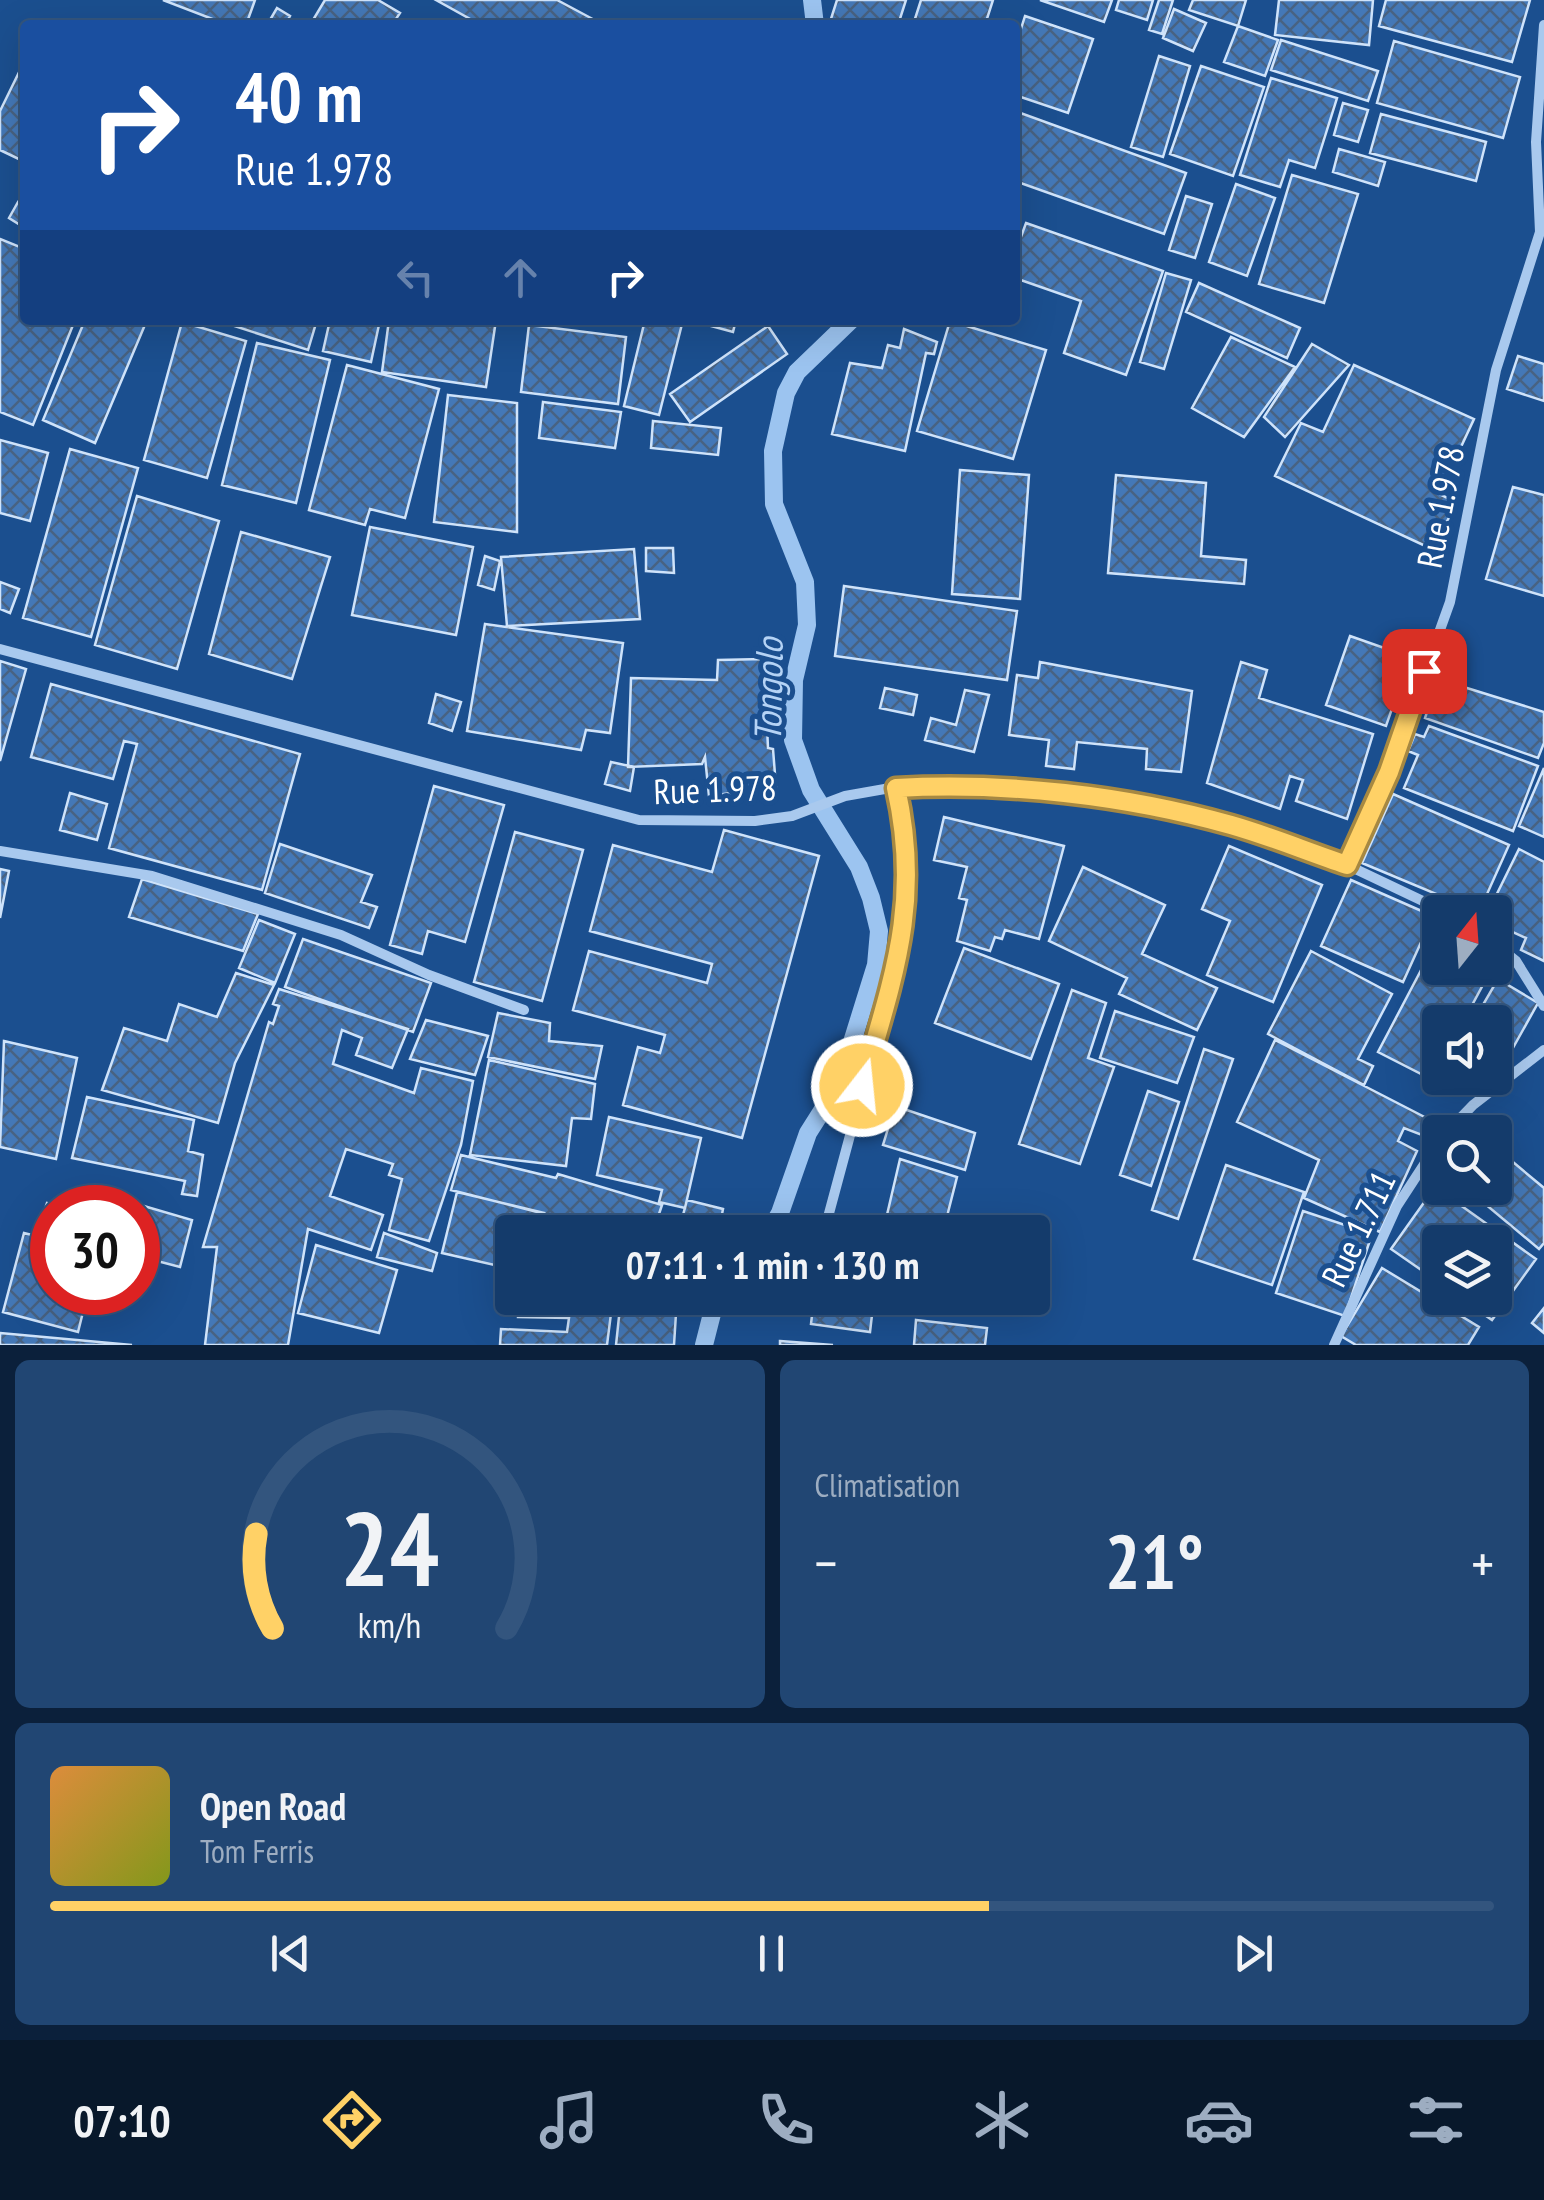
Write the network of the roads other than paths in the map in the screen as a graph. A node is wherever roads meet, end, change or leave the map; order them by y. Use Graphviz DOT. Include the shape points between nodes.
graph roads {
  1 [pos="1544,24"];
  2 [pos="1542,233"];
  3 [pos="0,649"];
  4 [pos="896,788"];
  5 [pos="0,850"];
  6 [pos="1347,865"];
  7 [pos="1422,901"];
  8 [pos="1512,957"];
  9 [pos="1544,1006"];
  10 [pos="524,1010"];
  11 [pos="1544,1050"];
  12 [pos="1463,1115"];
  13 [pos="1422,1168"];
  14 [pos="829,1215"];
  15 [pos="1334,1345"];
  1 -- 2 [label="street, Rue 1.978" via="1536,142"];
  2 -- 6 [label="street, Rue 1.978" via="1496,370 1450,602 1389,772"];
  3 -- 4 [label="street, Rue 1.978" via="639,820 703,824 792,816 845,796"];
  4 -- 6 [label="street, Rue 1.978" via="961,784 1153,806"];
  4 -- 14 [label="street" via="910,868 901,946"];
  5 -- 10 [label="street" via="171,882 341,935"];
  6 -- 7 [label="street"];
  8 -- 9 [label="street"];
  11 -- 12 [label="street"];
  13 -- 15 [label="street, Rue 1.711" via="1397,1206"];
}
